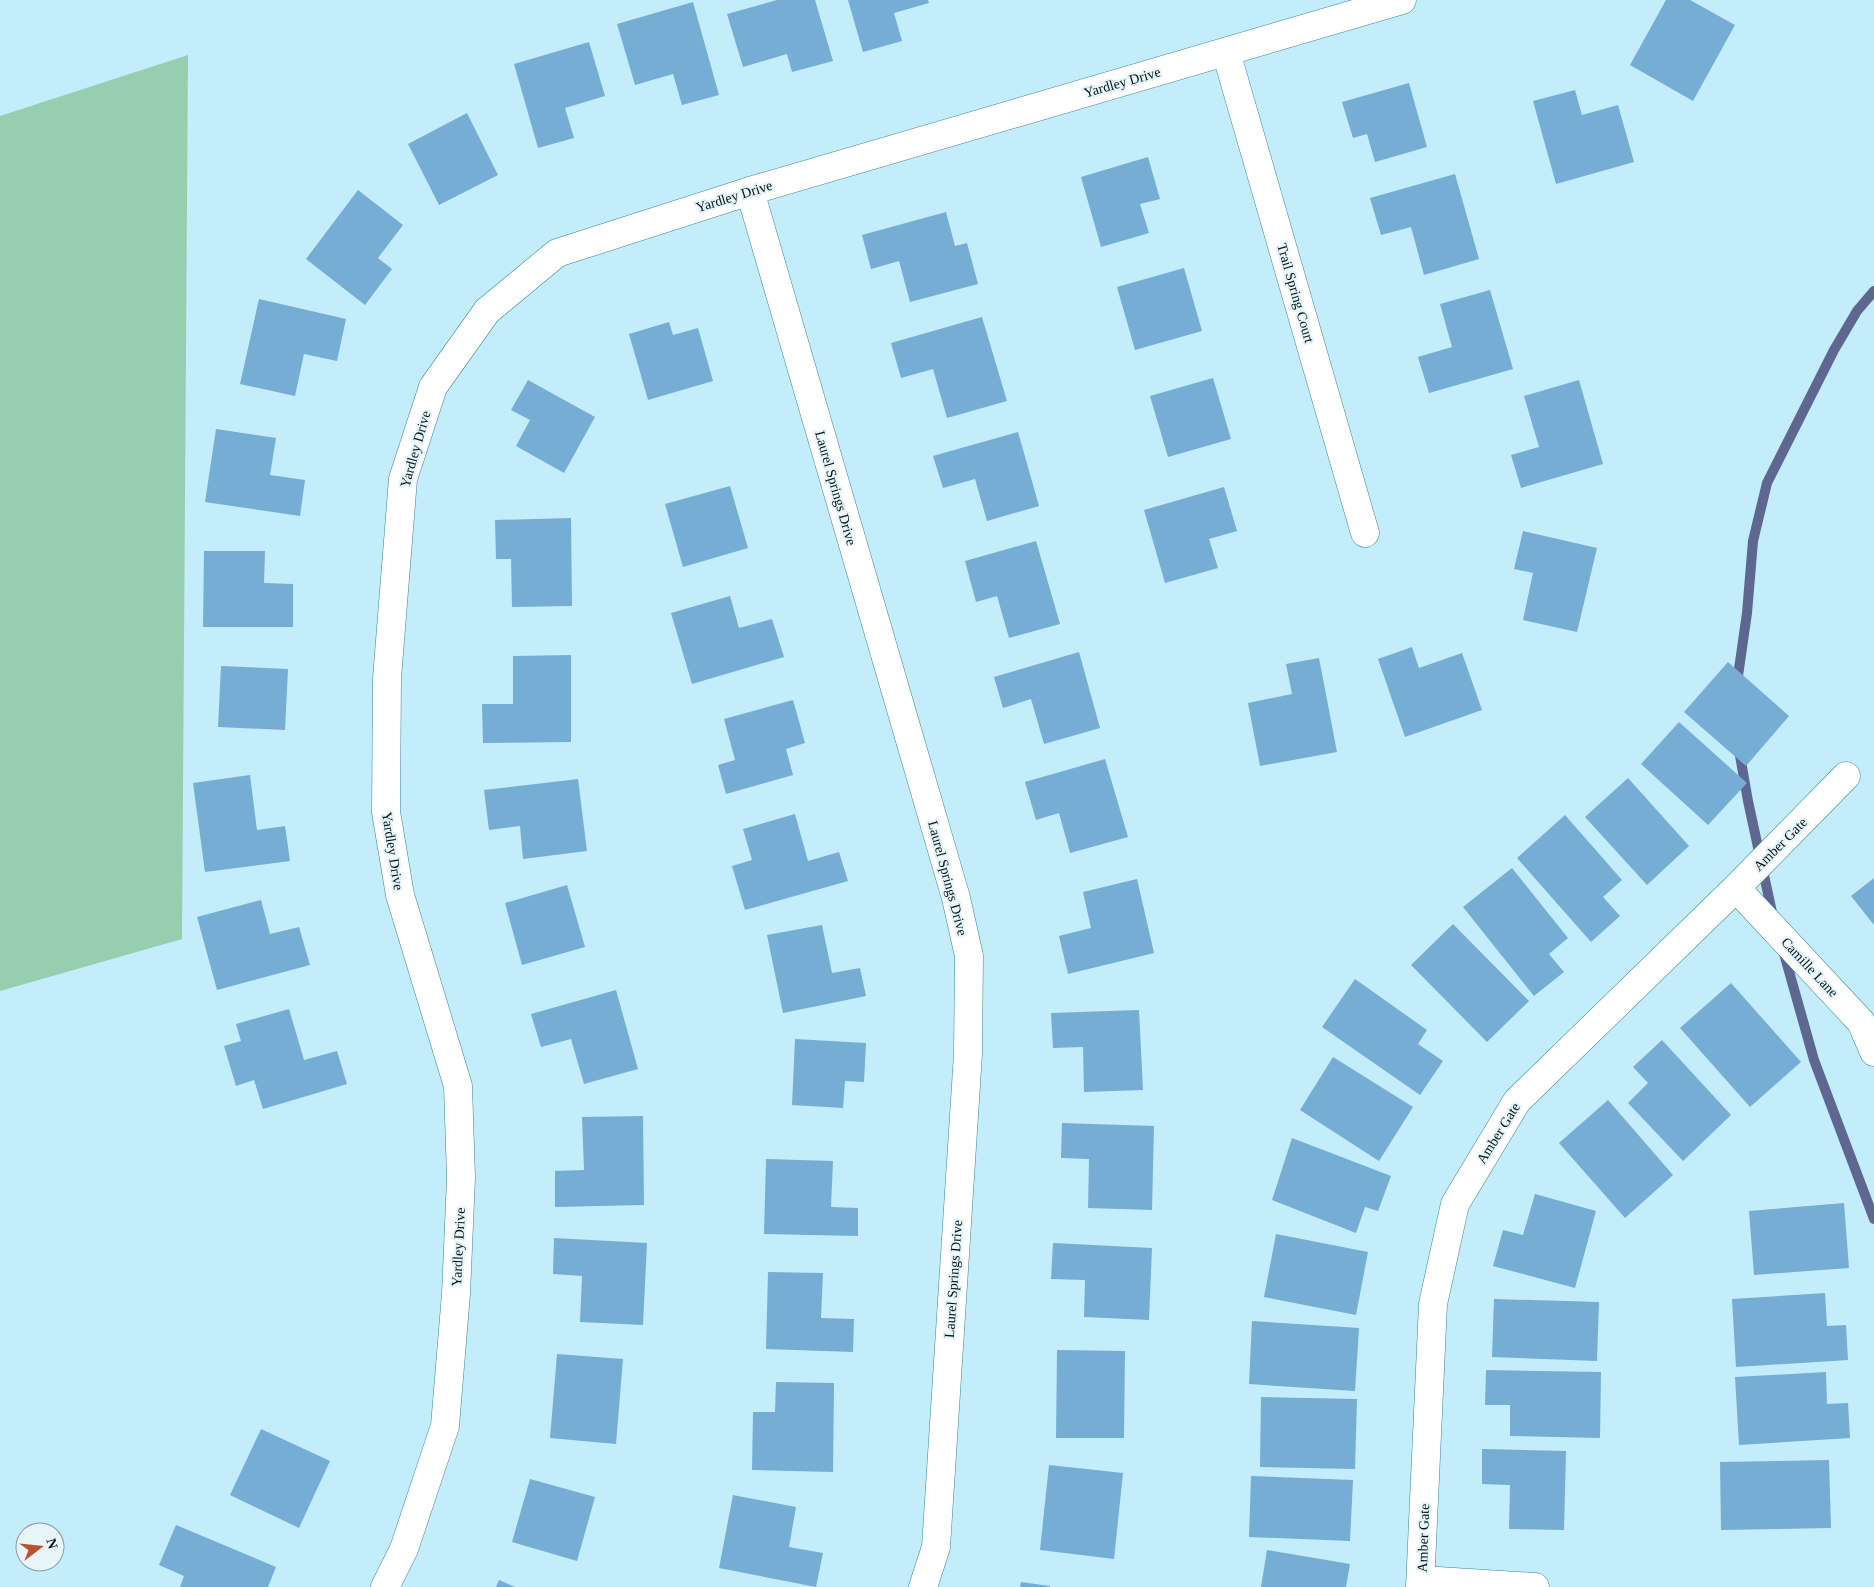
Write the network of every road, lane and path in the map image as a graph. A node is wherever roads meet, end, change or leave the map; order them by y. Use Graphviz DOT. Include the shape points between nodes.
graph roads {
  1 [pos="1402,0"];
  2 [pos="1226,52"];
  3 [pos="750,191"];
  4 [pos="1366,533"];
  5 [pos="1846,776"];
  6 [pos="1736,888"];
  7 [pos="1874,1052"];
  8 [pos="1421,1584"];
  9 [pos="385,1587"];
  10 [pos="923,1587"];
  11 [pos="1535,1587"];
  1 -- 2 [label="street, Yardley Drive"];
  2 -- 3 [label="street, Yardley Drive"];
  2 -- 4 [label="street, Trail Spring Court"];
  3 -- 9 [label="street, Yardley Drive" via="557,253 487,312 432,387 403,479 387,678 386,812 400,896 458,1086 461,1178 445,1426 404,1549"];
  3 -- 10 [label="street, Laurel Springs Drive" via="956,898 969,956 968,1054 936,1547"];
  5 -- 6 [label="street, Amber Gate"];
  6 -- 7 [label="street, Camille Lane" via="1861,1022"];
  6 -- 8 [label="street, Amber Gate" via="1517,1101 1455,1204 1433,1304"];
  8 -- 11 [label="street"];
}
